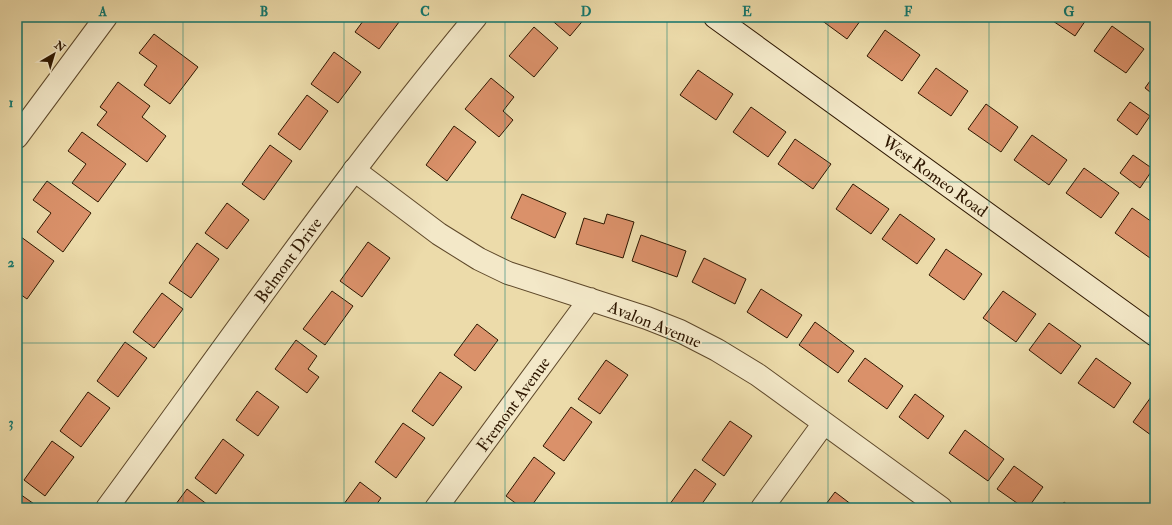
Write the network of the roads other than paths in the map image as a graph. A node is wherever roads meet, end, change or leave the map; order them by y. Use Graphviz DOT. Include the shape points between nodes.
graph roads {
  1 [pos="106,17"];
  2 [pos="476,17"];
  3 [pos="715,17"];
  4 [pos="17,137"];
  5 [pos="354,170"];
  6 [pos="590,299"];
  7 [pos="1155,335"];
  8 [pos="824,423"];
  9 [pos="108,508"];
  10 [pos="436,508"];
  11 [pos="762,508"];
  12 [pos="941,508"];
  1 -- 4 [label="street"];
  2 -- 5 [label="street, Belmont Drive"];
  3 -- 7 [label="street, West Romeo Road"];
  5 -- 6 [label="street, Avalon Avenue" via="439,234 479,258 508,273"];
  5 -- 9 [label="street, Belmont Drive"];
  6 -- 8 [label="street, Avalon Avenue" via="680,331 717,350"];
  6 -- 10 [label="street, Fremont Avenue"];
  8 -- 11 [label="street"];
  8 -- 12 [label="street, Avalon Avenue"];
}
